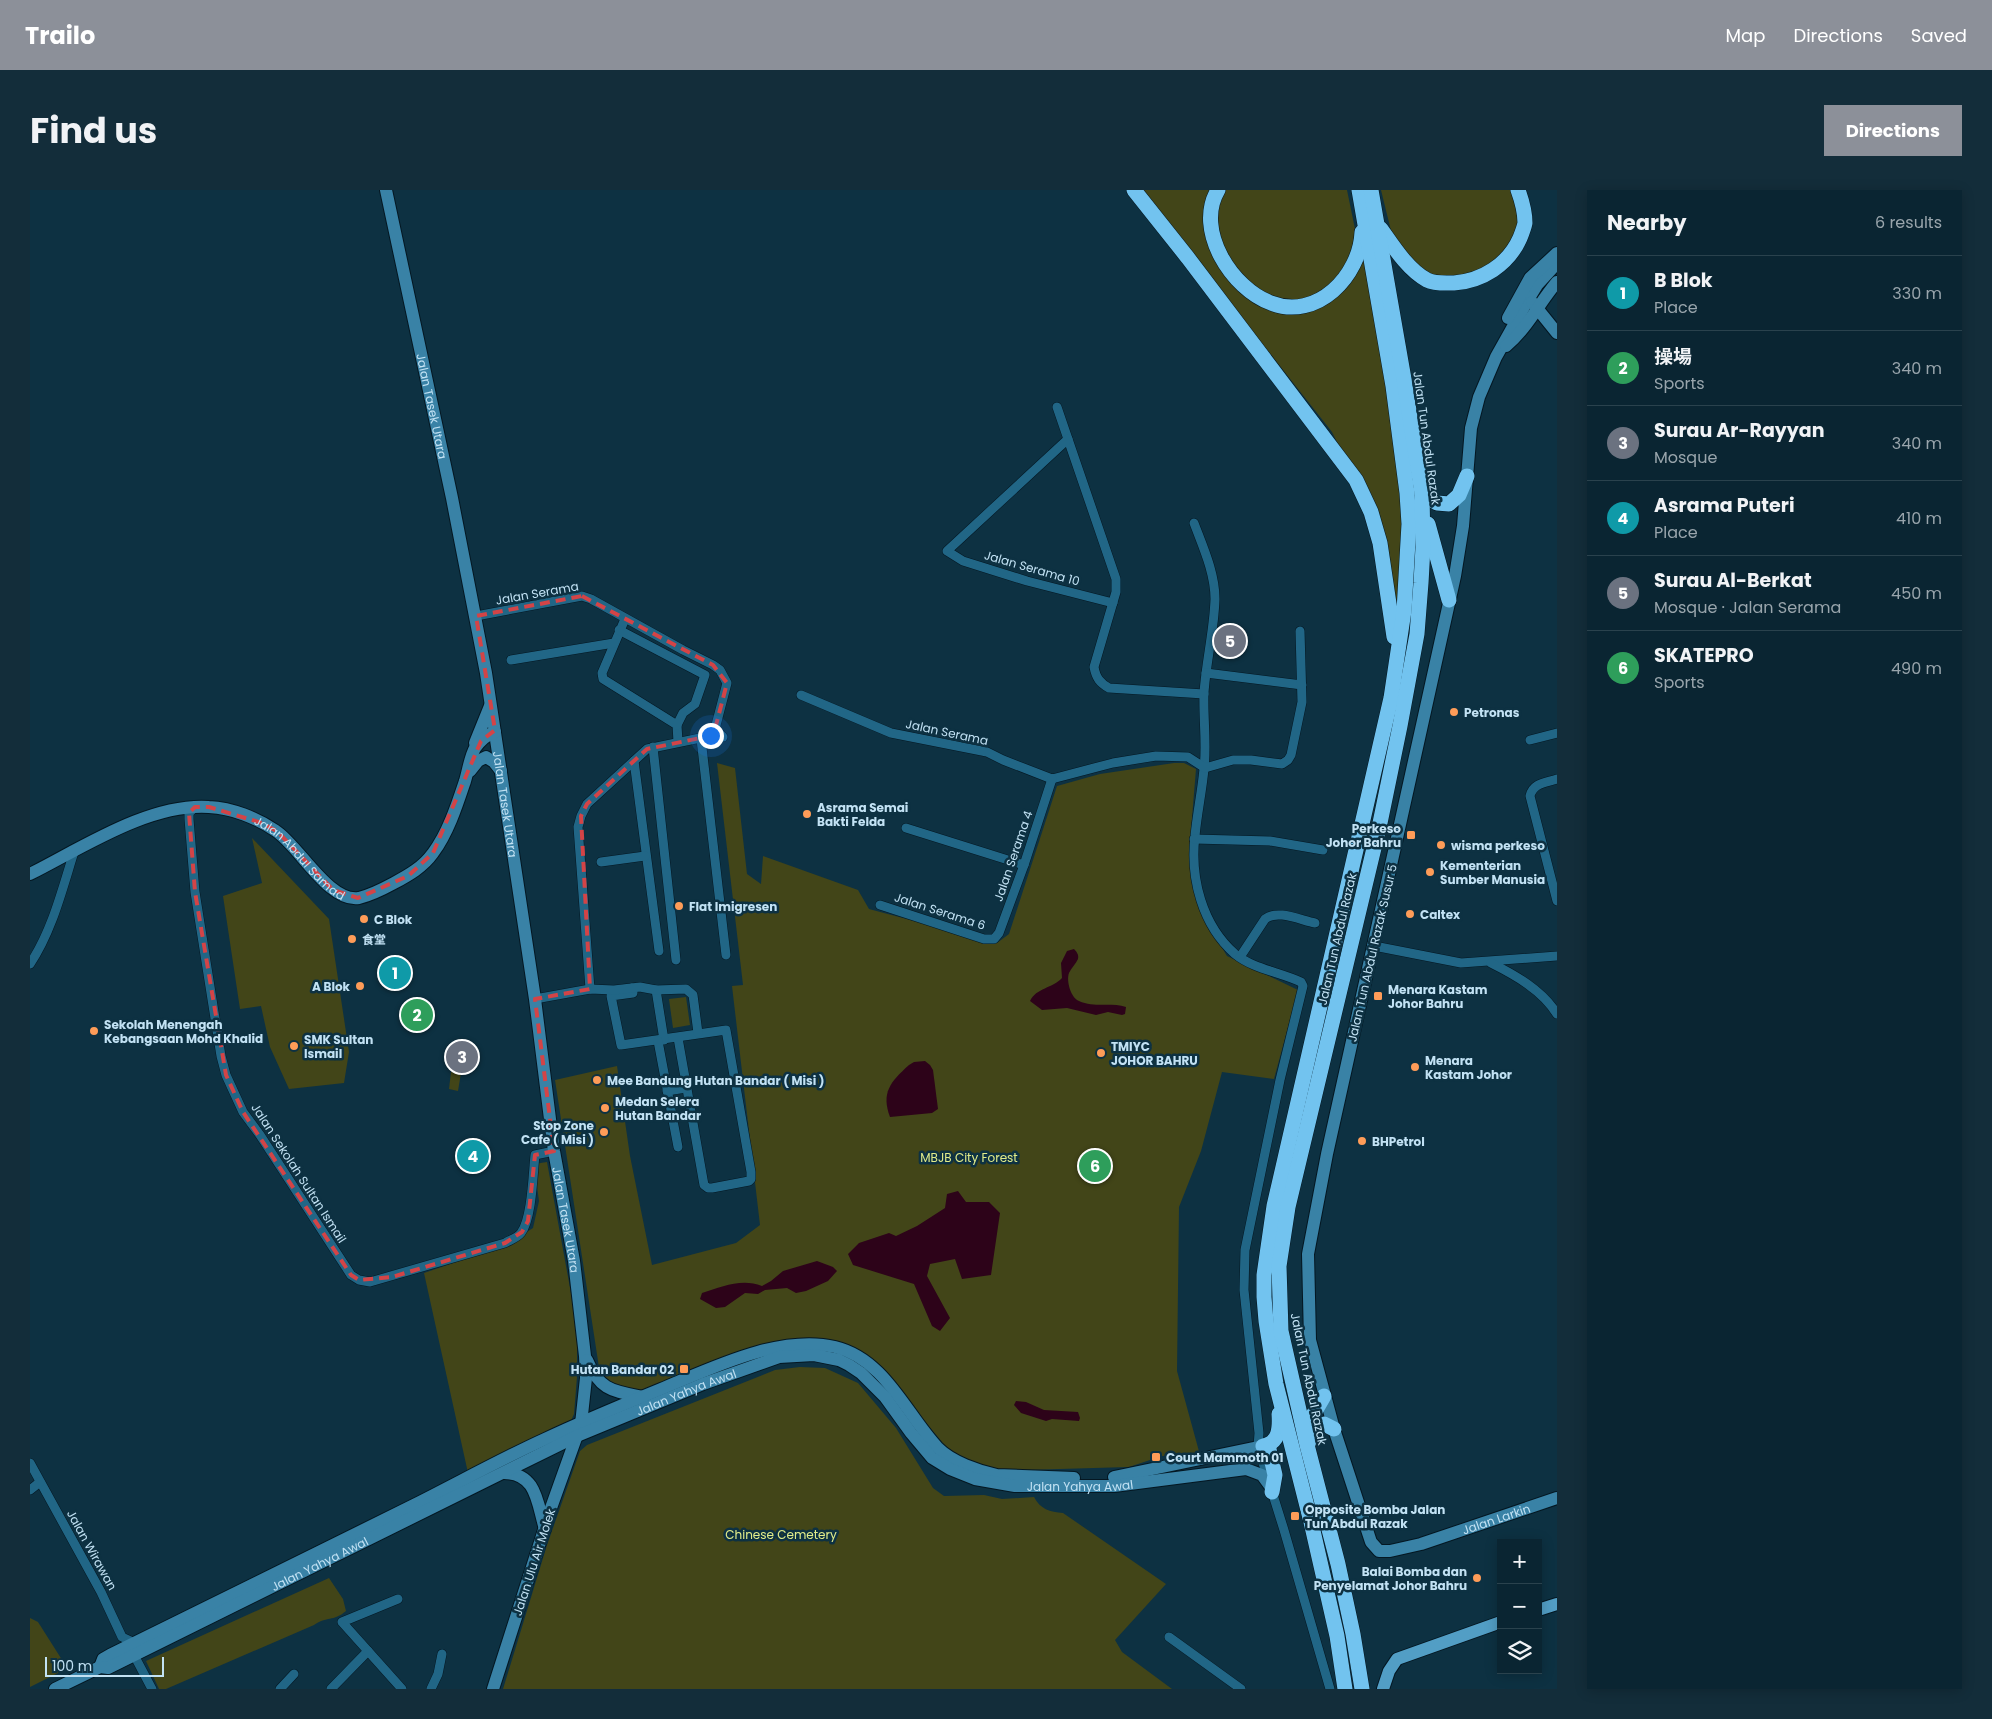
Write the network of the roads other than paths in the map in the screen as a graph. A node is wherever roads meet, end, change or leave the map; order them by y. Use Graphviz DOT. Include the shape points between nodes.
graph roads {
  1 [pos="386,190"];
  2 [pos="1134,190"];
  3 [pos="1218,190"];
  4 [pos="1359,190"];
  5 [pos="1371,190"];
  6 [pos="1518,190"];
  7 [pos="1362,212"];
  8 [pos="1378,226"];
  9 [pos="1557,253"];
  10 [pos="1557,263"];
  11 [pos="1557,282"];
  12 [pos="1533,302"];
  13 [pos="1557,333"];
  14 [pos="1498,354"];
  15 [pos="1057,408"];
  16 [pos="1068,439"];
  17 [pos="1467,476"];
  18 [pos="1422,500"];
  19 [pos="1194,523"];
  20 [pos="1449,600"];
  21 [pos="1113,603"];
  22 [pos="476,616"];
  23 [pos="622,625"];
  24 [pos="1300,631"];
  25 [pos="614,643"];
  26 [pos="511,660"];
  27 [pos="1206,674"];
  28 [pos="1302,685"];
  29 [pos="1204,694"];
  30 [pos="801,695"];
  31 [pos="1391,698"];
  32 [pos="491,703"];
  33 [pos="677,725"];
  34 [pos="715,729"];
  35 [pos="495,732"];
  36 [pos="1557,733"];
  37 [pos="723,737"];
  38 [pos="701,739"];
  39 [pos="678,740"];
  40 [pos="1530,740"];
  41 [pos="653,748"];
  42 [pos="634,761"];
  43 [pos="471,762"];
  44 [pos="1205,768"];
  45 [pos="501,771"];
  46 [pos="466,776"];
  47 [pos="1052,778"];
  48 [pos="1557,779"];
  49 [pos="194,808"];
  50 [pos="906,828"];
  51 [pos="1194,839"];
  52 [pos="1323,850"];
  53 [pos="74,852"];
  54 [pos="646,856"];
  55 [pos="601,862"];
  56 [pos="1024,865"];
  57 [pos="30,874"];
  58 [pos="1557,901"];
  59 [pos="880,905"];
  60 [pos="1315,923"];
  61 [pos="993,940"];
  62 [pos="1374,946"];
  63 [pos="659,951"];
  64 [pos="726,955"];
  65 [pos="1557,956"];
  66 [pos="1240,957"];
  67 [pos="676,960"];
  68 [pos="1520,960"];
  69 [pos="1490,962"];
  70 [pos="30,964"];
  71 [pos="1517,977"];
  72 [pos="632,988"];
  73 [pos="590,989"];
  74 [pos="656,990"];
  75 [pos="535,1000"];
  76 [pos="1557,1014"];
  77 [pos="698,1033"];
  78 [pos="678,1038"];
  79 [pos="661,1041"];
  80 [pos="686,1088"];
  81 [pos="667,1091"];
  82 [pos="678,1147"];
  83 [pos="554,1151"];
  84 [pos="585,1356"];
  85 [pos="1276,1384"];
  86 [pos="1324,1396"];
  87 [pos="643,1397"];
  88 [pos="580,1424"];
  89 [pos="1313,1428"];
  90 [pos="1334,1429"];
  91 [pos="577,1436"];
  92 [pos="1262,1443"];
  93 [pos="1307,1445"];
  94 [pos="30,1463"];
  95 [pos="502,1473"];
  96 [pos="40,1482"];
  97 [pos="1271,1489"];
  98 [pos="30,1490"];
  99 [pos="1557,1498"];
  100 [pos="544,1529"];
  101 [pos="1379,1550"];
  102 [pos="398,1599"];
  103 [pos="1557,1604"];
  104 [pos="1542,1609"];
  105 [pos="1497,1623"];
  106 [pos="122,1637"];
  107 [pos="1169,1637"];
  108 [pos="134,1649"];
  109 [pos="368,1651"];
  110 [pos="116,1652"];
  111 [pos="442,1654"];
  112 [pos="100,1667"];
  113 [pos="294,1674"];
  114 [pos="55,1689"];
  115 [pos="152,1689"];
  116 [pos="280,1689"];
  117 [pos="331,1689"];
  118 [pos="402,1689"];
  119 [pos="431,1689"];
  120 [pos="494,1689"];
  121 [pos="1241,1689"];
  122 [pos="1330,1689"];
  123 [pos="1345,1689"];
  124 [pos="1362,1689"];
  125 [pos="1383,1689"];
  1 -- 22 [label="street, Jalan Tasek Utara"];
  2 -- 31 [label="highway" via="1356,480 1371,512 1387,576 1394,635"];
  3 -- 7 [label="highway" via="1211,211 1216,244 1236,278 1253,294 1272,304 1308,304 1324,298 1342,284 1354,265 1362,239"];
  4 -- 7 [label="highway, Jalan Tun Abdul Razak"];
  5 -- 8 [label="highway, Jalan Tun Abdul Razak"];
  6 -- 8 [label="highway" via="1524,207 1525,225 1518,241 1492,271 1475,280 1444,283 1426,280"];
  7 -- 31 [label="highway, Jalan Tun Abdul Razak" via="1393,386 1409,516 1404,610"];
  8 -- 18 [label="highway, Jalan Tun Abdul Razak"];
  9 -- 14 [label="street" via="1530,278 1496,340"];
  10 -- 12 [label="street, Jalan Tun Abdul Razak Susur 5" via="1537,285"];
  11 -- 12 [label="street, Jalan Tun Abdul Razak Susur 5"];
  12 -- 13 [label="street"];
  12 -- 14 [label="street, Jalan Tun Abdul Razak Susur 5"];
  14 -- 17 [label="street, Jalan Tun Abdul Razak Susur 5" via="1474,412"];
  15 -- 16 [label="street"];
  16 -- 21 [label="street" via="1116,579"];
  16 -- 21 [label="street, Jalan Serama 10" via="947,551 963,562"];
  17 -- 18 [label="highway" via="1459,495 1450,504"];
  17 -- 20 [label="street, Jalan Tun Abdul Razak Susur 5" via="1463,526"];
  18 -- 20 [label="highway"];
  18 -- 93 [label="highway, Jalan Tun Abdul Razak" via="1423,547 1417,634 1400,726 1280,1253 1281,1330"];
  19 -- 27 [label="street" via="1208,561 1215,598"];
  20 -- 62 [label="street, Jalan Tun Abdul Razak Susur 5"];
  21 -- 29 [label="street" via="1094,667 1101,683 1109,688"];
  22 -- 23 [label="street, Jalan Serama" via="582,596 591,599"];
  22 -- 32 [label="street, Jalan Tasek Utara"];
  23 -- 25 [label="street"];
  23 -- 33 [label="street" via="705,675 695,704 683,713"];
  23 -- 34 [label="street, Jalan Serama" via="720,670 727,687"];
  24 -- 28 [label="street"];
  25 -- 26 [label="street"];
  25 -- 33 [label="street" via="602,673 603,679"];
  27 -- 28 [label="street"];
  27 -- 29 [label="street"];
  28 -- 44 [label="street" via="1302,702 1288,760 1282,764 1233,760"];
  29 -- 44 [label="street"];
  30 -- 47 [label="street, Jalan Serama" via="891,733 987,752"];
  31 -- 85 [label="highway, Jalan Tun Abdul Razak" via="1274,1206 1264,1297"];
  32 -- 35 [label="street, Jalan Tasek Utara"];
  32 -- 43 [label="street" via="470,753"];
  33 -- 39 [label="street"];
  34 -- 37 [label="street"];
  34 -- 38 [label="street" via="710,736"];
  35 -- 43 [label="street, Jalan Abdul Samad" via="481,741"];
  35 -- 45 [label="street, Jalan Tasek Utara"];
  36 -- 40 [label="street"];
  38 -- 39 [label="street"];
  38 -- 64 [label="street"];
  39 -- 41 [label="street"];
  41 -- 42 [label="street" via="647,749"];
  41 -- 67 [label="street"];
  42 -- 54 [label="street"];
  42 -- 73 [label="street" via="587,804 578,827"];
  43 -- 46 [label="street, Jalan Abdul Samad"];
  44 -- 47 [label="street" via="1188,757 1156,756"];
  44 -- 51 [label="street"];
  45 -- 46 [label="street" via="490,759 483,758"];
  45 -- 75 [label="street, Jalan Tasek Utara"];
  46 -- 49 [label="street, Jalan Abdul Samad" via="451,818 424,864 408,876 358,898 346,897 333,890 278,832 262,823 229,811"];
  47 -- 56 [label="street, Jalan Serama 4"];
  48 -- 58 [label="street" via="1536,785 1530,796"];
  49 -- 53 [label="street, Jalan Abdul Samad" via="166,810 149,816 114,830"];
  49 -- 83 [label="street, Jalan Sekolah Sultan Ismail" via="189,819 195,892 226,1075 243,1112 351,1275 370,1282 516,1237 528,1221 534,1155"];
  50 -- 56 [label="street"];
  51 -- 52 [label="street" via="1270,841"];
  51 -- 66 [label="street" via="1196,879 1202,906 1214,928"];
  53 -- 57 [label="street, Jalan Abdul Samad"];
  53 -- 70 [label="street" via="41,946"];
  54 -- 55 [label="street"];
  54 -- 63 [label="street"];
  56 -- 61 [label="street, Jalan Serama 4" via="999,933"];
  59 -- 61 [label="street, Jalan Serama 6"];
  60 -- 66 [label="street" via="1276,914 1269,916"];
  62 -- 69 [label="street" via="1461,964"];
  62 -- 86 [label="street, Jalan Tun Abdul Razak Susur 5" via="1308,1254 1310,1340"];
  65 -- 68 [label="street"];
  66 -- 92 [label="street" via="1301,982 1302,986 1245,1250 1244,1290"];
  68 -- 69 [label="street"];
  68 -- 71 [label="street"];
  69 -- 71 [label="street"];
  71 -- 76 [label="street" via="1551,1004"];
  72 -- 73 [label="street"];
  72 -- 74 [label="street"];
  72 -- 79 [label="street" via="633,993 611,996 621,1045"];
  73 -- 75 [label="street"];
  74 -- 77 [label="street" via="686,989 692,993"];
  74 -- 79 [label="street"];
  75 -- 83 [label="street, Jalan Tasek Utara"];
  77 -- 78 [label="street"];
  77 -- 80 [label="street" via="726,1030 750,1180 712,1188 705,1186"];
  78 -- 79 [label="street"];
  78 -- 80 [label="street"];
  79 -- 81 [label="street"];
  80 -- 81 [label="street"];
  81 -- 82 [label="street"];
  83 -- 84 [label="street, Jalan Tasek Utara" via="574,1261"];
  84 -- 87 [label="street" via="594,1375 608,1389"];
  84 -- 88 [label="street, Jalan Tasek Utara" via="586,1378"];
  85 -- 92 [label="highway" via="1280,1425 1275,1440"];
  85 -- 123 [label="highway, Jalan Tun Abdul Razak" via="1331,1611"];
  86 -- 89 [label="highway" via="1314,1415"];
  86 -- 90 [label="street, Jalan Tun Abdul Razak Susur 5"];
  87 -- 88 [label="street, Jalan Yahya Awal"];
  87 -- 92 [label="street, Jalan Yahya Awal" via="753,1354 787,1345 819,1344 853,1353 868,1364 892,1388 940,1450 987,1473 1019,1477 1122,1476"];
  88 -- 91 [label="street, Jalan Ulu Air Molek"];
  88 -- 108 [label="street, Jalan Yahya Awal" via="545,1438"];
  89 -- 90 [label="highway" via="1324,1424"];
  89 -- 93 [label="highway"];
  90 -- 101 [label="street, Jalan Tun Abdul Razak Susur 5" via="1370,1542"];
  91 -- 95 [label="street, Jalan Yahya Awal"];
  91 -- 97 [label="street, Jalan Yahya Awal" via="779,1356 814,1355 839,1360 861,1373 885,1397 932,1458 975,1479 1015,1486 1114,1486 1246,1469 1262,1475"];
  91 -- 100 [label="street, Jalan Ulu Air Molek"];
  92 -- 97 [label="highway" via="1275,1475"];
  93 -- 124 [label="highway, Jalan Tun Abdul Razak" via="1338,1564"];
  94 -- 96 [label="street, Jalan Wirawan"];
  95 -- 100 [label="street" via="519,1474 529,1483"];
  95 -- 108 [label="street, Jalan Yahya Awal"];
  96 -- 98 [label="street"];
  96 -- 106 [label="street, Jalan Wirawan"];
  97 -- 122 [label="street"];
  99 -- 101 [label="street, Jalan Larkin" via="1421,1544 1390,1551"];
  100 -- 120 [label="street, Jalan Ulu Air Molek"];
  102 -- 109 [label="street" via="343,1621"];
  103 -- 104 [label="main road"];
  105 -- 125 [label="main road" via="1397,1658"];
  106 -- 108 [label="street"];
  106 -- 110 [label="street"];
  107 -- 121 [label="street"];
  108 -- 110 [label="street, Jalan Yahya Awal"];
  108 -- 112 [label="street, Jalan Yahya Awal" via="108,1668"];
  108 -- 115 [label="street"];
  109 -- 117 [label="street"];
  109 -- 118 [label="street"];
  110 -- 112 [label="street, Jalan Yahya Awal" via="103,1659"];
  111 -- 119 [label="street"];
  112 -- 114 [label="street, Jalan Yahya Awal"];
  113 -- 116 [label="street"];
}
